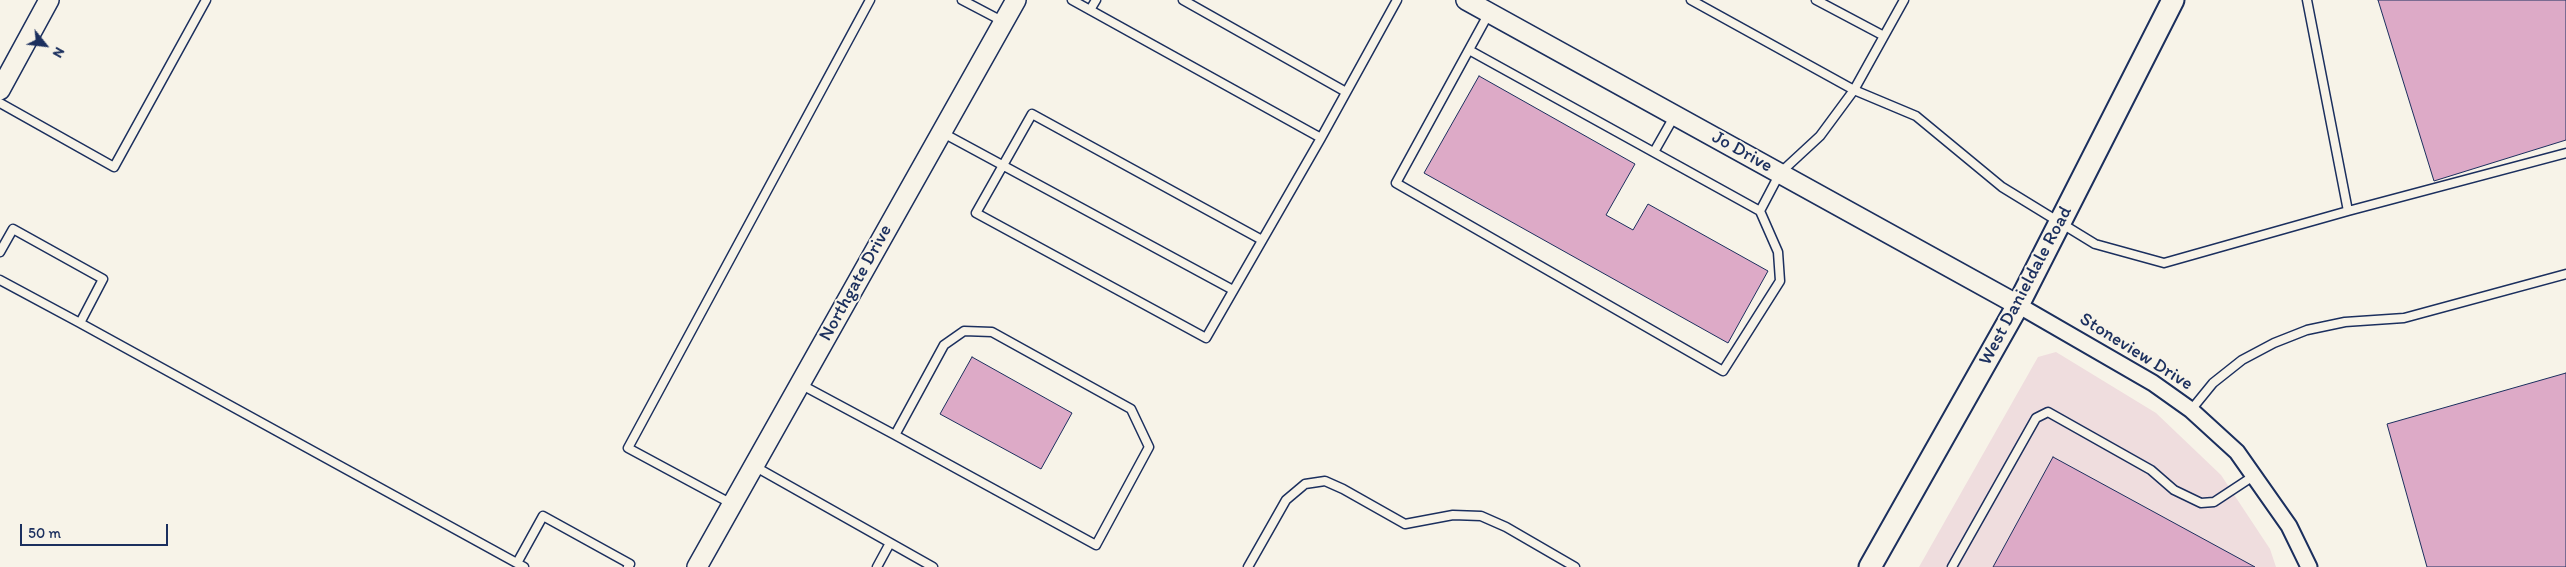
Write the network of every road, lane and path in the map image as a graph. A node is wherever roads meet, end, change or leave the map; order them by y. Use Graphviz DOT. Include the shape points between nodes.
graph roads {
  1 [pos="206,0"];
  2 [pos="870,0"];
  3 [pos="962,0"];
  4 [pos="1016,0"];
  5 [pos="1072,0"];
  6 [pos="1096,0"];
  7 [pos="1183,0"];
  8 [pos="1397,0"];
  9 [pos="1466,0"];
  10 [pos="1691,0"];
  11 [pos="1816,0"];
  12 [pos="1904,0"];
  13 [pos="2173,0"];
  14 [pos="2307,0"];
  15 [pos="45,1"];
  16 [pos="1090,10"];
  17 [pos="1489,13"];
  18 [pos="1004,22"];
  19 [pos="1884,36"];
  20 [pos="1469,50"];
  21 [pos="0,90"];
  22 [pos="1854,90"];
  23 [pos="1346,92"];
  24 [pos="0,103"];
  25 [pos="1675,115"];
  26 [pos="941,132"];
  27 [pos="1320,138"];
  28 [pos="1654,152"];
  29 [pos="2566,154"];
  30 [pos="1003,166"];
  31 [pos="1780,173"];
  32 [pos="1760,211"];
  33 [pos="2348,211"];
  34 [pos="2060,221"];
  35 [pos="1262,240"];
  36 [pos="0,252"];
  37 [pos="2566,274"];
  38 [pos="0,280"];
  39 [pos="1233,290"];
  40 [pos="2018,305"];
  41 [pos="80,323"];
  42 [pos="800,384"];
  43 [pos="2191,410"];
  44 [pos="895,435"];
  45 [pos="753,466"];
  46 [pos="2255,475"];
  47 [pos="733,504"];
  48 [pos="890,543"];
  49 [pos="520,565"];
  50 [pos="628,567"];
  51 [pos="697,567"];
  52 [pos="877,567"];
  53 [pos="933,567"];
  54 [pos="1248,567"];
  55 [pos="1575,567"];
  56 [pos="1870,567"];
  57 [pos="1952,567"];
  58 [pos="2309,567"];
  1 -- 24 [label="lane" via="114,166"];
  2 -- 47 [label="lane" via="628,448"];
  3 -- 18 [label="lane"];
  4 -- 18 [label="street, Northgate Drive"];
  5 -- 16 [label="lane"];
  6 -- 16 [label="lane"];
  7 -- 23 [label="lane"];
  8 -- 23 [label="lane"];
  9 -- 17 [label="street, Jo Drive"];
  10 -- 22 [label="lane"];
  11 -- 19 [label="lane"];
  12 -- 19 [label="lane"];
  13 -- 34 [label="main road, West Danieldale Road"];
  14 -- 33 [label="lane"];
  15 -- 21 [label="street"];
  16 -- 27 [label="lane"];
  17 -- 20 [label="lane"];
  17 -- 25 [label="street, Jo Drive"];
  18 -- 26 [label="street, Northgate Drive"];
  19 -- 22 [label="lane"];
  20 -- 28 [label="lane"];
  20 -- 32 [label="lane" via="1396,184 1723,371 1780,280 1778,252"];
  22 -- 31 [label="lane" via="1820,136"];
  22 -- 34 [label="lane" via="1916,116 2002,187"];
  23 -- 27 [label="lane"];
  25 -- 28 [label="lane"];
  25 -- 31 [label="street, Jo Drive"];
  26 -- 30 [label="lane"];
  26 -- 42 [label="street, Northgate Drive"];
  27 -- 35 [label="lane"];
  28 -- 32 [label="lane"];
  29 -- 33 [label="lane"];
  30 -- 35 [label="lane" via="1032,114"];
  30 -- 39 [label="lane"];
  30 -- 39 [label="lane" via="976,213 1206,338"];
  31 -- 32 [label="lane"];
  31 -- 40 [label="street, Jo Drive"];
  33 -- 34 [label="lane" via="2164,263 2095,244"];
  34 -- 40 [label="main road, West Danieldale Road"];
  35 -- 39 [label="lane"];
  36 -- 41 [label="lane" via="13,229 103,279"];
  37 -- 43 [label="lane" via="2404,318 2345,322 2307,330 2242,360 2213,383"];
  38 -- 41 [label="lane"];
  40 -- 43 [label="street, Stoneview Drive" via="2153,383"];
  40 -- 56 [label="main road, West Danieldale Road"];
  41 -- 49 [label="lane"];
  42 -- 44 [label="lane"];
  42 -- 45 [label="street, Northgate Drive"];
  43 -- 46 [label="street, Stoneview Drive" via="2237,452"];
  44 -- 44 [label="lane" via="1096,545 1149,447 1131,410 992,332 964,331 944,345"];
  45 -- 47 [label="street, Northgate Drive"];
  45 -- 48 [label="lane"];
  46 -- 57 [label="lane" via="2214,502 2201,503 2174,490 2151,470 2048,412 2036,418"];
  46 -- 58 [label="street, Stoneview Drive" via="2289,526"];
  47 -- 51 [label="street, Northgate Drive"];
  48 -- 52 [label="lane"];
  48 -- 53 [label="lane"];
  49 -- 50 [label="lane" via="543,516 630,564"];
  54 -- 55 [label="lane" via="1286,500 1305,484 1325,482 1405,524 1453,515 1481,516"];
}
